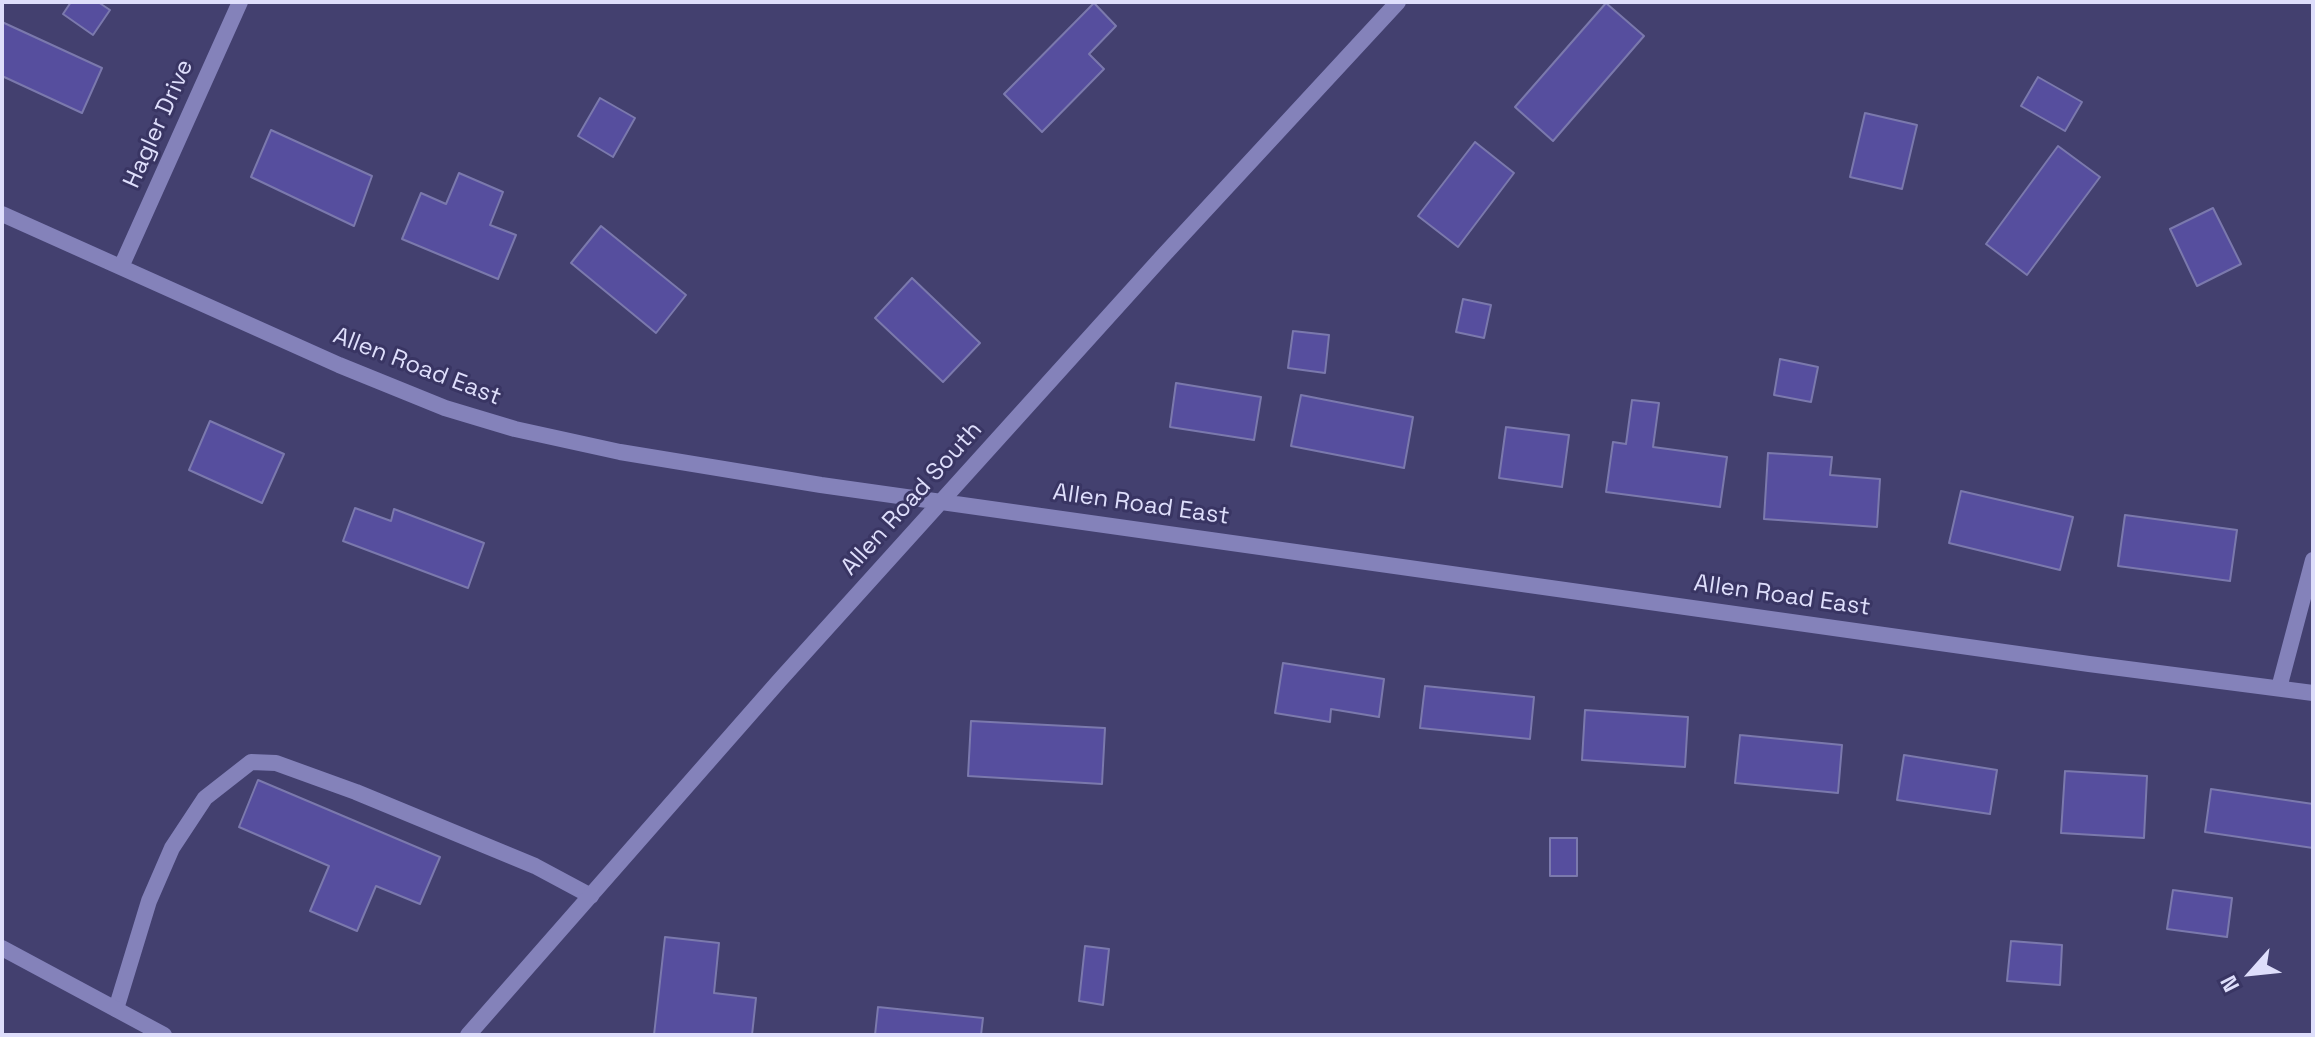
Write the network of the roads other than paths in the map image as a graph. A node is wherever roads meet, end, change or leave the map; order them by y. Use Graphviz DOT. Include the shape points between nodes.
graph roads {
  1 [pos="240,2"];
  2 [pos="1398,2"];
  3 [pos="2,214"];
  4 [pos="121,267"];
  5 [pos="943,501"];
  6 [pos="2313,560"];
  7 [pos="2279,688"];
  8 [pos="2313,693"];
  9 [pos="591,896"];
  10 [pos="2,948"];
  11 [pos="116,1009"];
  12 [pos="164,1035"];
  13 [pos="468,1035"];
  1 -- 4 [label="street, Hagler Drive"];
  2 -- 5 [label="street, Allen Road South"];
  3 -- 4 [label="street, Allen Road East"];
  4 -- 5 [label="street, Allen Road East" via="339,365 445,408 515,429 636,455"];
  5 -- 7 [label="street, Allen Road East"];
  5 -- 9 [label="street, Allen Road South"];
  6 -- 7 [label="street"];
  7 -- 8 [label="street, Allen Road East"];
  9 -- 11 [label="street" via="535,866 356,792 276,763 251,762 205,798 172,848 149,901"];
  9 -- 13 [label="street, Allen Road South"];
  10 -- 11 [label="street"];
  11 -- 12 [label="street"];
}
